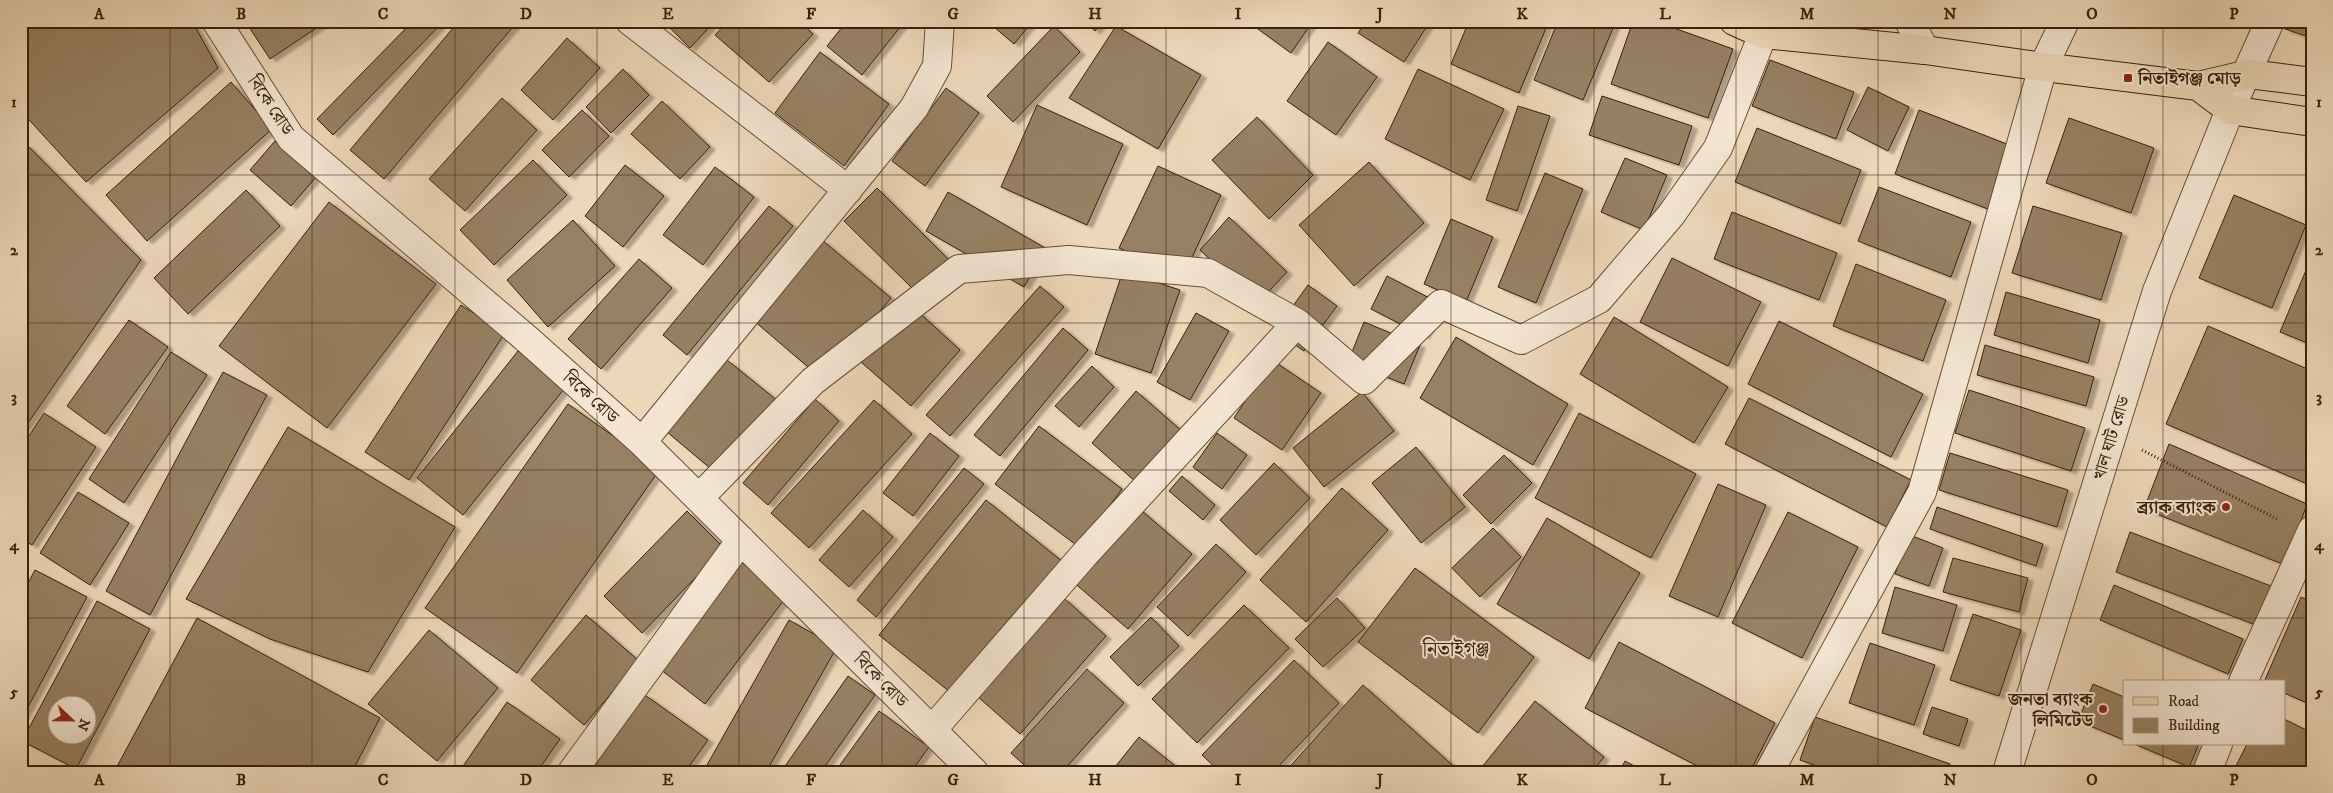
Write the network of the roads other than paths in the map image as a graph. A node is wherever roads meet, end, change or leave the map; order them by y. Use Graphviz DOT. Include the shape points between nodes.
graph roads {
  1 [pos="216,21"];
  2 [pos="630,21"];
  3 [pos="940,21"];
  4 [pos="1734,21"];
  5 [pos="1909,21"];
  6 [pos="2065,21"];
  7 [pos="2270,21"];
  8 [pos="1763,34"];
  9 [pos="1925,50"];
  10 [pos="2043,67"];
  11 [pos="2248,74"];
  12 [pos="2312,82"];
  13 [pos="2198,86"];
  14 [pos="2230,110"];
  15 [pos="2312,122"];
  16 [pos="848,190"];
  17 [pos="1297,323"];
  18 [pos="642,442"];
  19 [pos="698,498"];
  20 [pos="2310,534"];
  21 [pos="741,540"];
  22 [pos="2244,680"];
  23 [pos="932,730"];
  24 [pos="2217,746"];
  25 [pos="2012,769"];
  26 [pos="572,772"];
  27 [pos="974,772"];
  28 [pos="1769,772"];
  29 [pos="2207,772"];
  1 -- 18 [label="street, বিকে রোড" via="291,138"];
  2 -- 16 [label="street"];
  3 -- 16 [label="street" via="936,66 914,108"];
  4 -- 8 [label="main road"];
  5 -- 9 [label="street"];
  6 -- 10 [label="street"];
  7 -- 11 [label="street, খাল ঘাট রোড"];
  8 -- 9 [label="main road"];
  8 -- 17 [label="street" via="1718,148 1671,215 1599,299 1521,340 1441,304 1364,380"];
  9 -- 10 [label="main road"];
  10 -- 13 [label="main road"];
  10 -- 28 [label="street" via="1922,492"];
  11 -- 12 [label="main road"];
  11 -- 13 [label="main road"];
  11 -- 14 [label="street, খাল ঘাট রোড"];
  13 -- 14 [label="main road"];
  14 -- 15 [label="main road"];
  14 -- 25 [label="street, খাল ঘাট রোড" via="2158,291"];
  16 -- 18 [label="street"];
  17 -- 19 [label="street" via="1208,273 1069,260 959,269 813,381"];
  17 -- 23 [label="street" via="1084,555"];
  18 -- 19 [label="street, বিকে রোড"];
  19 -- 21 [label="street, বিকে রোড"];
  20 -- 22 [label="street"];
  21 -- 23 [label="street, বিকে রোড"];
  21 -- 26 [label="street"];
  23 -- 27 [label="street, বিকে রোড"];
  24 -- 29 [label="street"];
}
